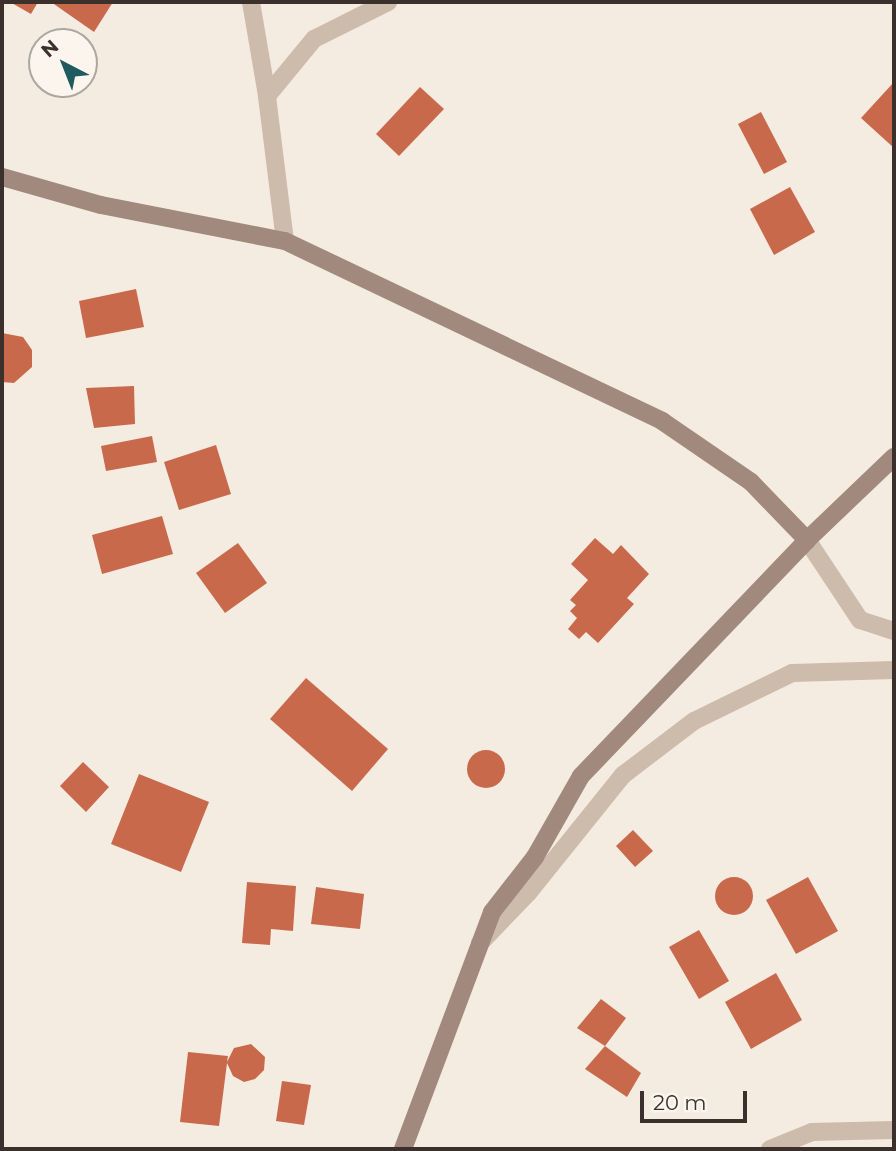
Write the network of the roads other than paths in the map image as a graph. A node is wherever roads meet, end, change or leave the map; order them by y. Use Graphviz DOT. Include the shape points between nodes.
graph roads {
  1 [pos="251,2"];
  2 [pos="388,2"];
  3 [pos="267,96"];
  4 [pos="2,177"];
  5 [pos="285,241"];
  6 [pos="894,457"];
  7 [pos="807,540"];
  8 [pos="894,631"];
  9 [pos="894,670"];
  10 [pos="480,943"];
  11 [pos="894,1130"];
  12 [pos="403,1149"];
  13 [pos="770,1149"];
  1 -- 3 [label="street"];
  2 -- 3 [label="street" via="314,39"];
  3 -- 5 [label="street"];
  4 -- 5 [label="street" via="101,205"];
  5 -- 7 [label="street" via="662,421 751,482"];
  6 -- 7 [label="street"];
  7 -- 8 [label="street" via="860,620"];
  7 -- 10 [label="street" via="581,776 535,857 492,912"];
  9 -- 10 [label="street" via="792,673 694,722 623,775 528,893"];
  10 -- 12 [label="street"];
  11 -- 13 [label="street" via="811,1132"];
}
